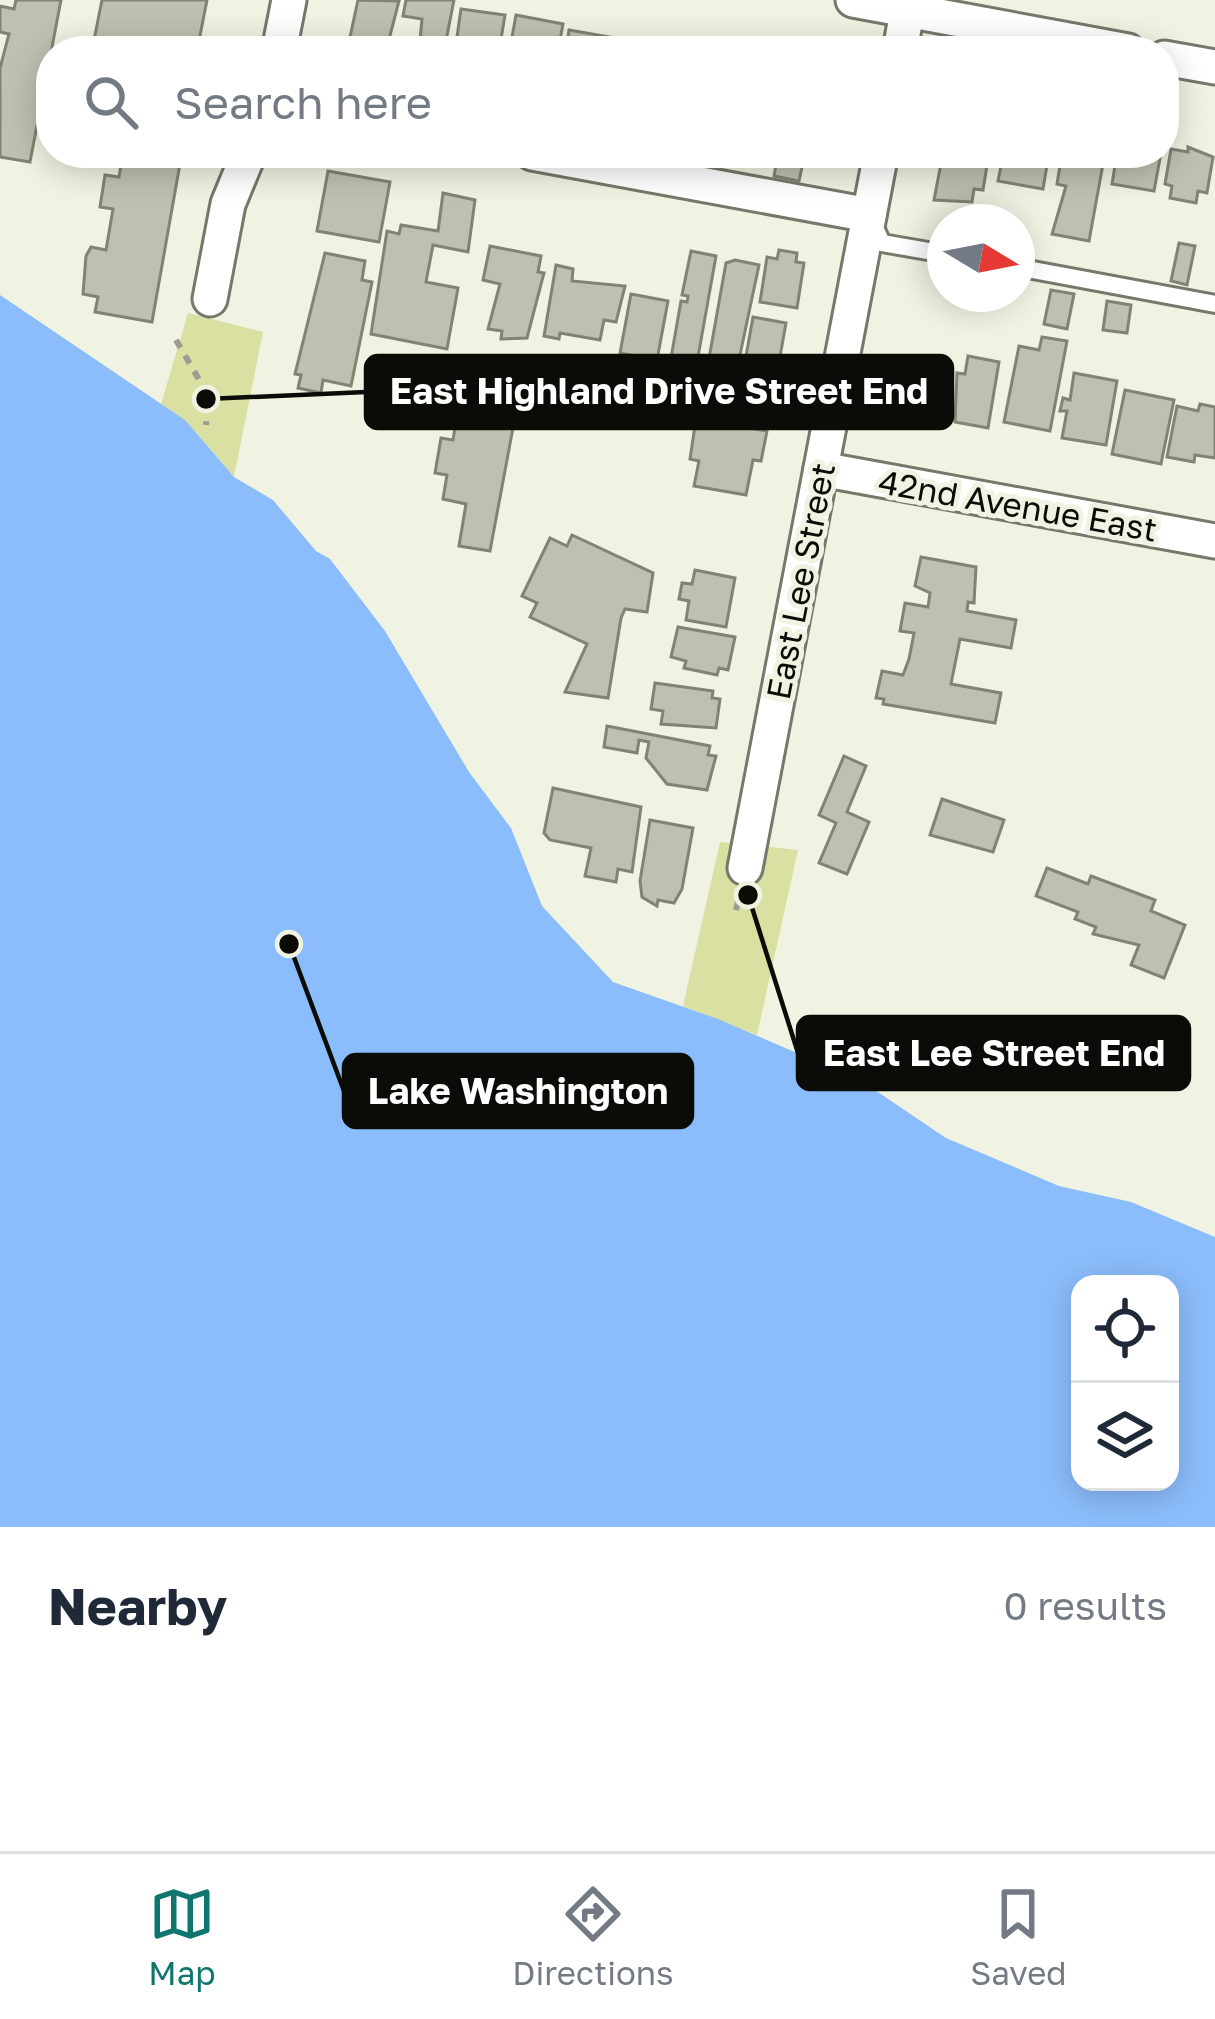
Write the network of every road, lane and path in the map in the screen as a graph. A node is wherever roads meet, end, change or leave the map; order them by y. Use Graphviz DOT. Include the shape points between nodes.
graph roads {
  1 [pos="289,0"];
  2 [pos="853,0"];
  3 [pos="908,5"];
  4 [pos="282,36"];
  5 [pos="903,36"];
  6 [pos="1056,36"];
  7 [pos="1179,61"];
  8 [pos="1215,67"];
  9 [pos="243,168"];
  10 [pos="614,168"];
  11 [pos="877,168"];
  12 [pos="869,215"];
  13 [pos="927,251"];
  14 [pos="1035,270"];
  15 [pos="210,299"];
  16 [pos="1215,304"];
  17 [pos="176,340"];
  18 [pos="206,425"];
  19 [pos="821,469"];
  20 [pos="1215,541"];
  21 [pos="745,868"];
  1 -- 4 [label="street"];
  2 -- 3 [label="street"];
  3 -- 5 [label="street"];
  3 -- 6 [label="street"];
  7 -- 8 [label="street"];
  9 -- 15 [label="street"];
  10 -- 12 [label="street"];
  11 -- 12 [label="street, East Lee Street"];
  12 -- 13 [label="lane" via="882,243"];
  12 -- 19 [label="street, East Lee Street"];
  14 -- 16 [label="lane"];
  17 -- 18 [label="path" via="208,395"];
  19 -- 20 [label="street, 42nd Avenue East"];
  19 -- 21 [label="street, East Lee Street"];
}
